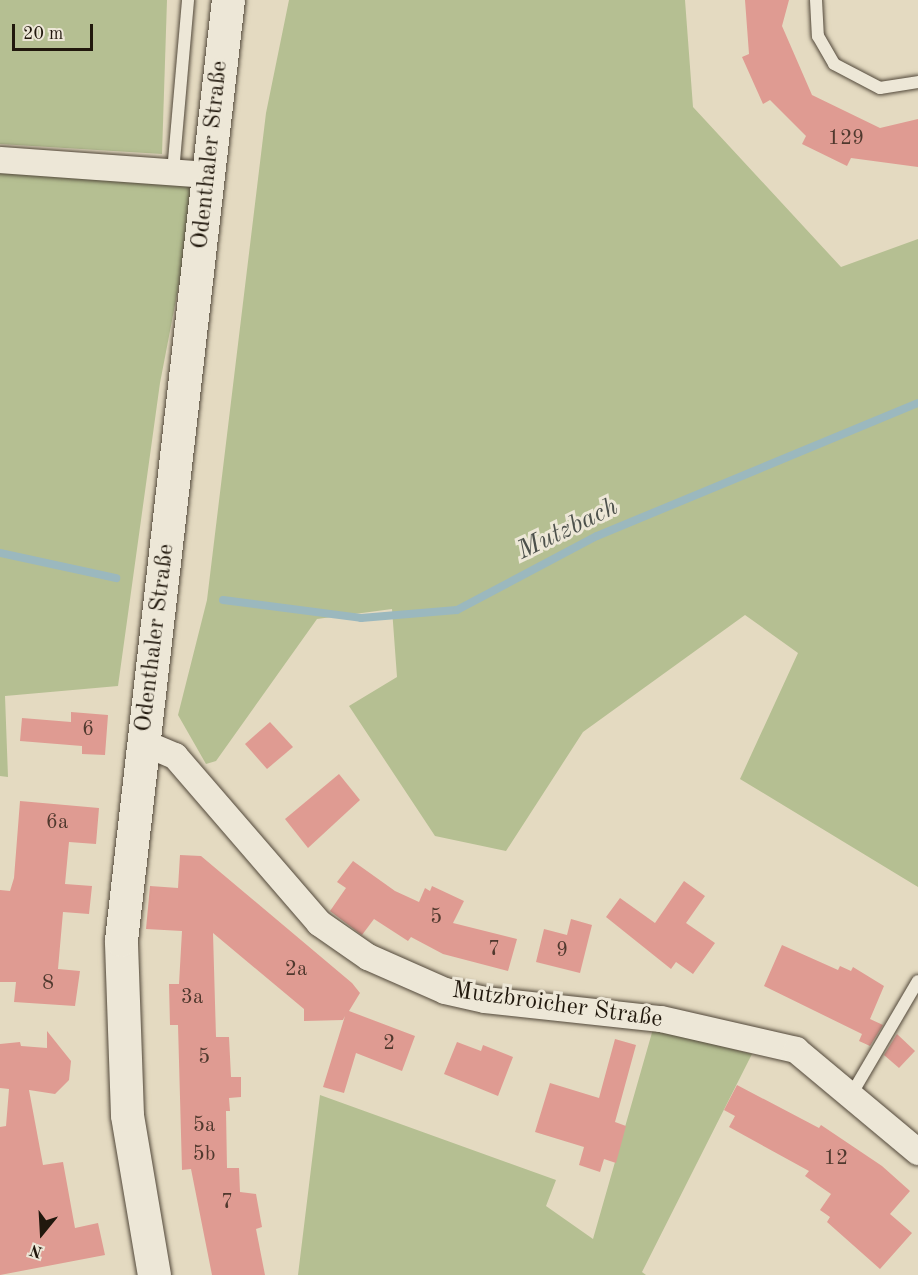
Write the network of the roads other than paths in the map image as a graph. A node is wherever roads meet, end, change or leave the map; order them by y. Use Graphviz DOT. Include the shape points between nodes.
graph roads {
  1 [pos="188,0"];
  2 [pos="228,0"];
  3 [pos="816,0"];
  4 [pos="918,82"];
  5 [pos="0,160"];
  6 [pos="172,172"];
  7 [pos="209,175"];
  8 [pos="144,743"];
  9 [pos="918,981"];
  10 [pos="851,1095"];
  11 [pos="918,1152"];
  12 [pos="154,1275"];
  1 -- 6 [label="lane"];
  2 -- 7 [label="main road, Odenthaler Straße"];
  3 -- 4 [label="lane" via="818,36 834,64 880,88"];
  5 -- 6 [label="street"];
  6 -- 7 [label="street"];
  7 -- 8 [label="main road, Odenthaler Straße"];
  8 -- 10 [label="street, Mutzbroicher Straße" via="175,756 319,923 368,957 445,991 485,1000 661,1019 796,1050"];
  8 -- 12 [label="main road, Odenthaler Straße" via="121,940 127,1115"];
  9 -- 10 [label="lane"];
  10 -- 11 [label="street, Mutzbroicher Straße"];
}
